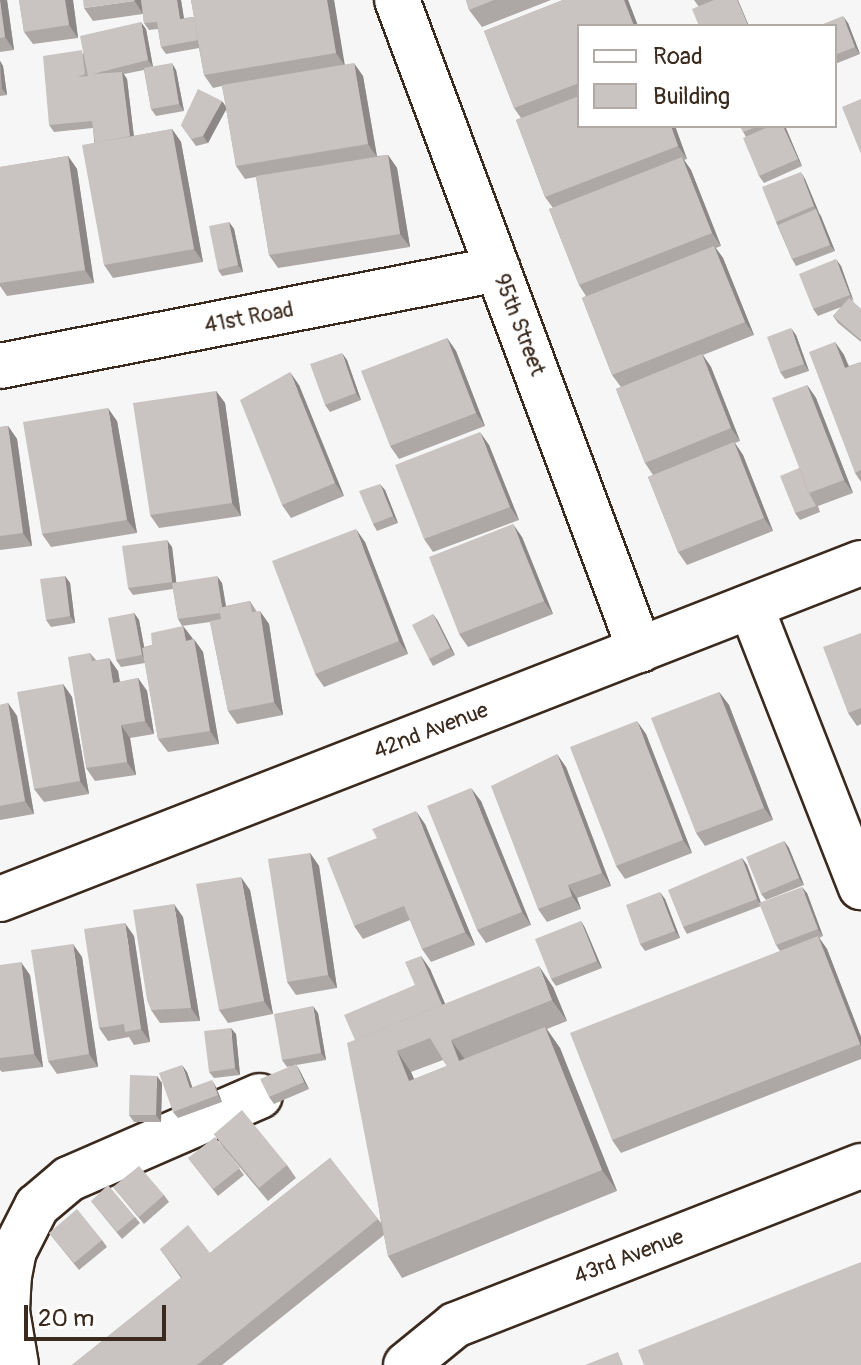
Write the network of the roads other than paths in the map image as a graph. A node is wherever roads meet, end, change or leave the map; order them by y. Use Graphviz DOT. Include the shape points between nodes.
graph roads {
  1 [pos="397,0"];
  2 [pos="498,269"];
  3 [pos="0,366"];
  4 [pos="861,563"];
  5 [pos="751,607"];
  6 [pos="640,650"];
  7 [pos="861,887"];
  8 [pos="0,899"];
  9 [pos="260,1096"];
  10 [pos="861,1166"];
  11 [pos="16,1365"];
  12 [pos="406,1365"];
  1 -- 2 [label="street, 95th Street"];
  2 -- 3 [label="street, 41st Road"];
  2 -- 6 [label="street, 95th Street"];
  4 -- 5 [label="street, 42nd Avenue"];
  5 -- 6 [label="street, 42nd Avenue"];
  5 -- 7 [label="street"];
  6 -- 8 [label="street, 42nd Avenue"];
  9 -- 11 [label="street" via="80,1173 37,1206 14,1251 9,1276 7,1311"];
  10 -- 12 [label="street, 43rd Avenue" via="455,1325"];
}
